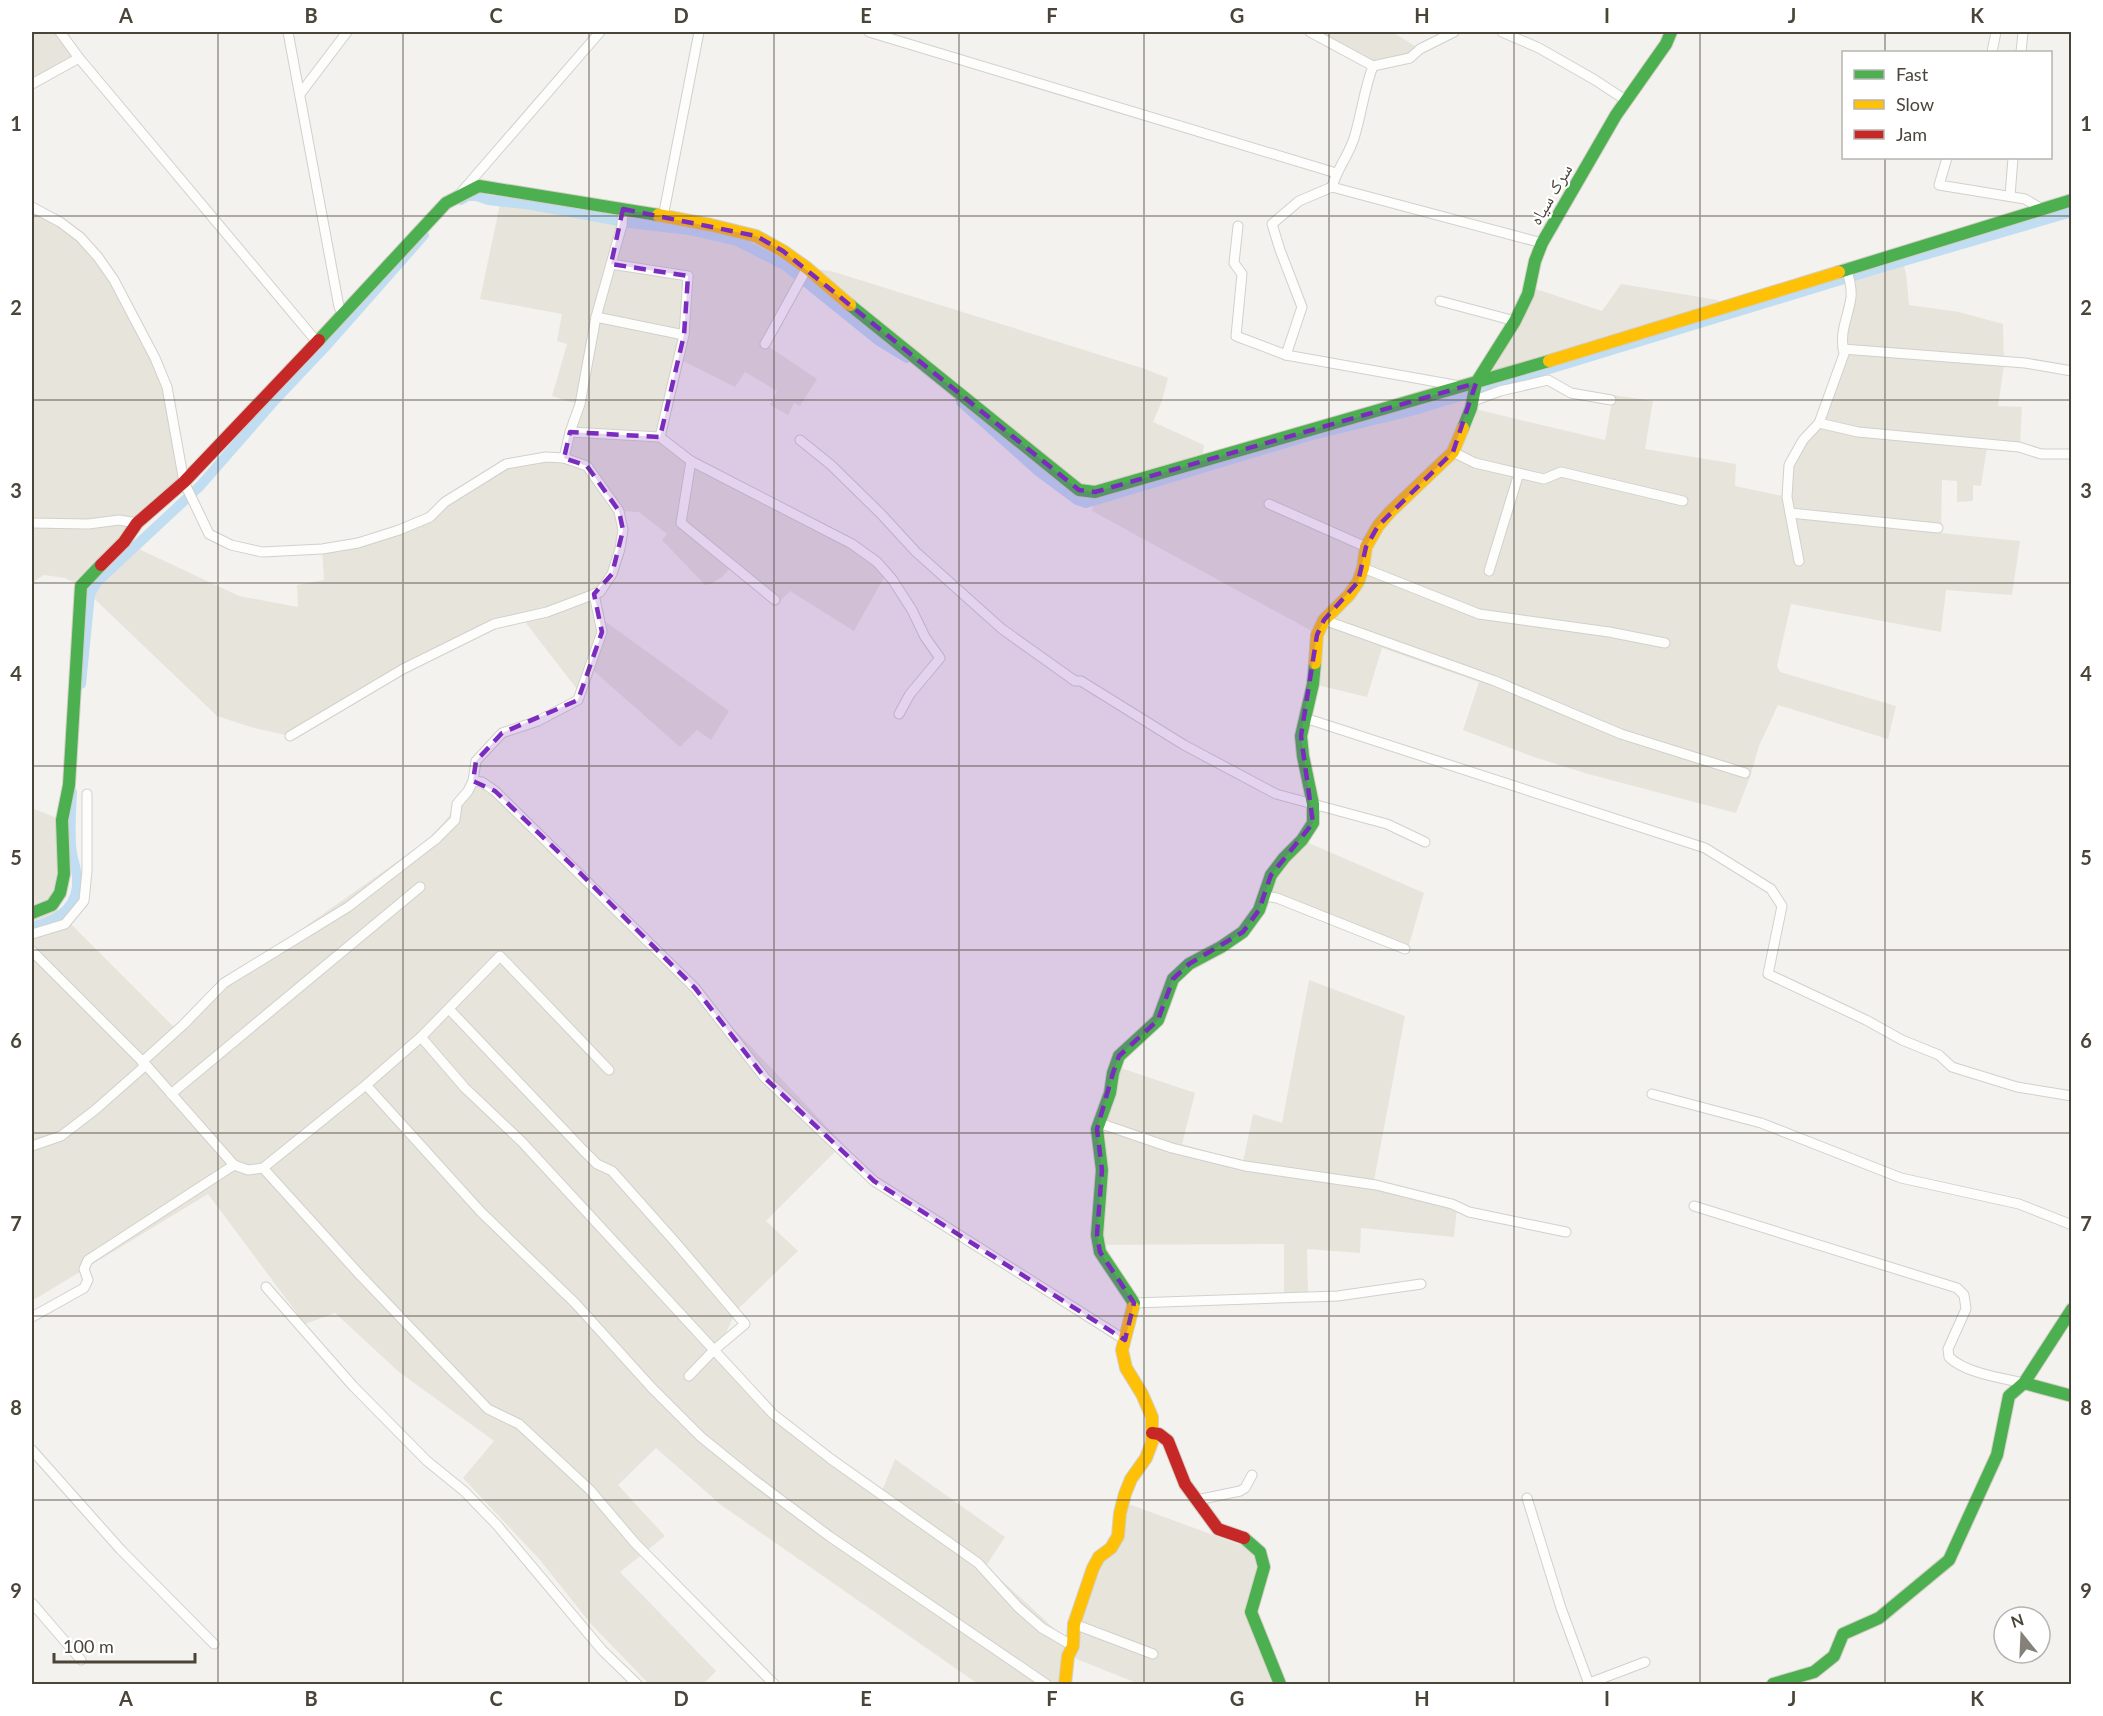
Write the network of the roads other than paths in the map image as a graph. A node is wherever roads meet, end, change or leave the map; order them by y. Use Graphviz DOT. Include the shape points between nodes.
graph roads {
  1 [pos="60,32"];
  2 [pos="288,32"];
  3 [pos="346,32"];
  4 [pos="600,32"];
  5 [pos="699,32"];
  6 [pos="869,32"];
  7 [pos="1310,32"];
  8 [pos="1502,32"];
  9 [pos="1671,32"];
  10 [pos="1996,32"];
  11 [pos="2023,32"];
  12 [pos="1450,33"];
  13 [pos="1992,51"];
  14 [pos="2021,51"];
  15 [pos="79,58"];
  16 [pos="1373,66"];
  17 [pos="32,84"];
  18 [pos="300,94"];
  19 [pos="1627,101"];
  20 [pos="1947,159"];
  21 [pos="2013,159"];
  22 [pos="1336,173"];
  23 [pos="1332,187"];
  24 [pos="458,196"];
  25 [pos="2010,196"];
  26 [pos="2072,200"];
  27 [pos="32,207"];
  28 [pos="2042,209"];
  29 [pos="623,216"];
  30 [pos="663,217"];
  31 [pos="1238,226"];
  32 [pos="1542,243"];
  33 [pos="611,264"];
  34 [pos="1848,273"];
  35 [pos="803,274"];
  36 [pos="1440,301"];
  37 [pos="343,313"];
  38 [pos="596,317"];
  39 [pos="1515,321"];
  40 [pos="684,334"];
  41 [pos="317,342"];
  42 [pos="765,344"];
  43 [pos="1843,349"];
  44 [pos="1286,355"];
  45 [pos="2072,371"];
  46 [pos="1472,391"];
  47 [pos="1611,400"];
  48 [pos="1819,423"];
  49 [pos="570,432"];
  50 [pos="660,437"];
  51 [pos="800,441"];
  52 [pos="1453,452"];
  53 [pos="2072,454"];
  54 [pos="564,458"];
  55 [pos="691,461"];
  56 [pos="1519,473"];
  57 [pos="188,491"];
  58 [pos="1683,501"];
  59 [pos="1269,504"];
  60 [pos="1790,513"];
  61 [pos="32,523"];
  62 [pos="137,524"];
  63 [pos="1938,528"];
  64 [pos="1366,548"];
  65 [pos="1798,561"];
  66 [pos="1363,568"];
  67 [pos="1489,571"];
  68 [pos="594,594"];
  69 [pos="775,600"];
  70 [pos="1324,620"];
  71 [pos="1665,643"];
  72 [pos="899,714"];
  73 [pos="1305,718"];
  74 [pos="290,736"];
  75 [pos="1745,773"];
  76 [pos="473,781"];
  77 [pos="87,794"];
  78 [pos="1313,804"];
  79 [pos="1425,842"];
  80 [pos="420,887"];
  81 [pos="1264,896"];
  82 [pos="32,914"];
  83 [pos="32,934"];
  84 [pos="1405,949"];
  85 [pos="32,951"];
  86 [pos="449,1009"];
  87 [pos="421,1037"];
  88 [pos="144,1064"];
  89 [pos="609,1070"];
  90 [pos="366,1085"];
  91 [pos="171,1094"];
  92 [pos="1652,1094"];
  93 [pos="2072,1096"];
  94 [pos="1099,1123"];
  95 [pos="32,1146"];
  96 [pos="234,1165"];
  97 [pos="263,1168"];
  98 [pos="1694,1206"];
  99 [pos="2072,1225"];
  100 [pos="1566,1232"];
  101 [pos="1421,1284"];
  102 [pos="266,1287"];
  103 [pos="1134,1303"];
  104 [pos="2072,1310"];
  105 [pos="32,1317"];
  106 [pos="1125,1340"];
  107 [pos="714,1350"];
  108 [pos="688,1376"];
  109 [pos="2024,1383"];
  110 [pos="2072,1395"];
  111 [pos="1152,1432"];
  112 [pos="32,1450"];
  113 [pos="1252,1475"];
  114 [pos="1527,1498"];
  115 [pos="1197,1500"];
  116 [pos="32,1603"];
  117 [pos="1074,1624"];
  118 [pos="214,1644"];
  119 [pos="1073,1646"];
  120 [pos="1153,1654"];
  121 [pos="81,1660"];
  122 [pos="1645,1662"];
  123 [pos="637,1684"];
  124 [pos="774,1684"];
  125 [pos="1046,1684"];
  126 [pos="1065,1684"];
  127 [pos="1280,1684"];
  128 [pos="1588,1684"];
  129 [pos="1773,1684"];
  1 -- 15 [label="street"];
  2 -- 18 [label="street"];
  3 -- 18 [label="street"];
  4 -- 24 [label="street"];
  5 -- 30 [label="street"];
  6 -- 22 [label="street"];
  7 -- 16 [label="street"];
  8 -- 19 [label="street" via="1539,48"];
  9 -- 19 [label="street, سرک سیاه"];
  10 -- 13 [label="street"];
  11 -- 14 [label="street"];
  12 -- 16 [label="street" via="1410,58"];
  15 -- 17 [label="street"];
  15 -- 41 [label="street"];
  16 -- 22 [label="street" via="1350,150"];
  18 -- 37 [label="street"];
  19 -- 32 [label="street, سرک سیاه"];
  20 -- 25 [label="street" via="1939,185"];
  21 -- 25 [label="street"];
  22 -- 23 [label="street"];
  23 -- 32 [label="street"];
  23 -- 44 [label="street" via="1299,201 1272,224 1302,308"];
  24 -- 29 [label="street" via="479,186"];
  24 -- 37 [label="street" via="446,203"];
  25 -- 28 [label="street"];
  26 -- 28 [label="street"];
  27 -- 57 [label="street" via="80,237 114,280 167,387"];
  28 -- 34 [label="street"];
  29 -- 30 [label="street"];
  29 -- 33 [label="street"];
  30 -- 35 [label="street" via="756,236 783,251"];
  31 -- 44 [label="street" via="1234,263 1242,274 1236,336"];
  32 -- 39 [label="street, سرک سیاه" via="1528,294"];
  33 -- 38 [label="street"];
  33 -- 40 [label="street" via="688,276"];
  34 -- 43 [label="street" via="1852,296 1844,321"];
  34 -- 46 [label="street"];
  35 -- 42 [label="street"];
  35 -- 46 [label="street" via="1079,490 1095,492 1294,433"];
  36 -- 39 [label="street"];
  37 -- 41 [label="street"];
  38 -- 40 [label="street"];
  38 -- 49 [label="street" via="580,405"];
  39 -- 46 [label="street, سرک سیاه"];
  40 -- 50 [label="street"];
  41 -- 57 [label="street"];
  43 -- 45 [label="street" via="2025,363"];
  43 -- 48 [label="street"];
  44 -- 46 [label="street"];
  46 -- 47 [label="street" via="1500,392 1548,380 1571,393"];
  46 -- 52 [label="street, سرک سیاه"];
  48 -- 53 [label="street" via="1858,432 2019,447 2041,454"];
  48 -- 60 [label="street" via="1803,440 1789,465"];
  49 -- 50 [label="street"];
  49 -- 54 [label="street"];
  50 -- 55 [label="street"];
  51 -- 78 [label="street" via="831,465 916,552 1002,629 1076,681 1184,745 1276,794"];
  52 -- 56 [label="street" via="1475,463"];
  52 -- 64 [label="street" via="1390,512"];
  54 -- 57 [label="street" via="506,464 445,502 430,517 358,543 322,549 262,552 231,545 209,534"];
  54 -- 68 [label="street" via="587,466 619,511 623,530 620,549 612,574 600,592"];
  55 -- 69 [label="street" via="681,523"];
  55 -- 72 [label="street" via="852,544 892,579 939,658"];
  56 -- 58 [label="street" via="1544,479 1561,472"];
  56 -- 67 [label="street"];
  57 -- 62 [label="street"];
  59 -- 64 [label="street"];
  60 -- 63 [label="street"];
  60 -- 65 [label="street"];
  61 -- 62 [label="street" via="120,520"];
  62 -- 82 [label="street" via="81,586 69,785 63,820 64,874 60,893 52,905"];
  64 -- 66 [label="street"];
  66 -- 70 [label="street" via="1349,595"];
  66 -- 71 [label="street" via="1479,614"];
  68 -- 74 [label="street" via="547,612 494,624 462,638"];
  68 -- 76 [label="street" via="602,632 578,700 502,734 476,761"];
  70 -- 73 [label="street" via="1317,634 1313,684"];
  70 -- 75 [label="street" via="1495,681 1621,734"];
  73 -- 78 [label="street" via="1301,736"];
  73 -- 93 [label="street" via="1705,848 1771,889 1782,906 1768,974 1939,1055 1952,1067 2017,1087"];
  76 -- 88 [label="street" via="457,804 455,820 436,839 348,907 224,982"];
  76 -- 106 [label="street" via="495,791 594,887 694,987 765,1078 874,1181"];
  77 -- 83 [label="street" via="84,901 65,924"];
  78 -- 79 [label="street" via="1387,824"];
  78 -- 81 [label="street" via="1313,823 1271,875"];
  80 -- 91 [label="street"];
  81 -- 84 [label="street"];
  81 -- 94 [label="street" via="1243,932 1189,964 1173,979 1158,1020 1119,1056"];
  85 -- 88 [label="street"];
  86 -- 87 [label="street"];
  86 -- 89 [label="street" via="500,956"];
  86 -- 107 [label="street" via="583,1150 612,1172 745,1324"];
  87 -- 90 [label="street"];
  87 -- 107 [label="street"];
  88 -- 91 [label="street"];
  88 -- 95 [label="street" via="61,1136"];
  90 -- 97 [label="street"];
  90 -- 125 [label="street" via="481,1212 575,1303 701,1437 829,1536"];
  91 -- 96 [label="street"];
  92 -- 99 [label="street" via="1761,1123 1901,1178 2019,1204"];
  94 -- 100 [label="street" via="1173,1148 1245,1166 1376,1185 1469,1212"];
  94 -- 103 [label="street" via="1100,1252"];
  96 -- 97 [label="street" via="248,1170"];
  96 -- 105 [label="street" via="88,1260 84,1288"];
  97 -- 124 [label="street" via="488,1409 519,1424 590,1490 635,1543"];
  98 -- 109 [label="street" via="1957,1288 1964,1295 1966,1309 1948,1349 1949,1357 1986,1375"];
  101 -- 103 [label="street" via="1338,1296"];
  102 -- 123 [label="street" via="361,1394 497,1525 602,1650"];
  103 -- 106 [label="street"];
  104 -- 109 [label="street"];
  106 -- 111 [label="street" via="1122,1350 1126,1368 1152,1417"];
  107 -- 108 [label="street"];
  107 -- 119 [label="street" via="773,1414 978,1563 1042,1628"];
  109 -- 110 [label="street"];
  109 -- 129 [label="street" via="2009,1396 1997,1455 1949,1560 1879,1618 1843,1634 1834,1656 1814,1672"];
  111 -- 115 [label="street" via="1168,1442 1185,1484"];
  111 -- 117 [label="street" via="1146,1458 1125,1494 1118,1536 1093,1568"];
  112 -- 118 [label="street" via="121,1550"];
  113 -- 115 [label="street" via="1240,1491"];
  114 -- 128 [label="street"];
  115 -- 127 [label="street" via="1218,1529 1245,1539 1260,1552 1264,1567 1251,1612"];
  116 -- 121 [label="street"];
  117 -- 119 [label="street"];
  117 -- 120 [label="street"];
  119 -- 126 [label="street"];
  122 -- 128 [label="street"];
}
